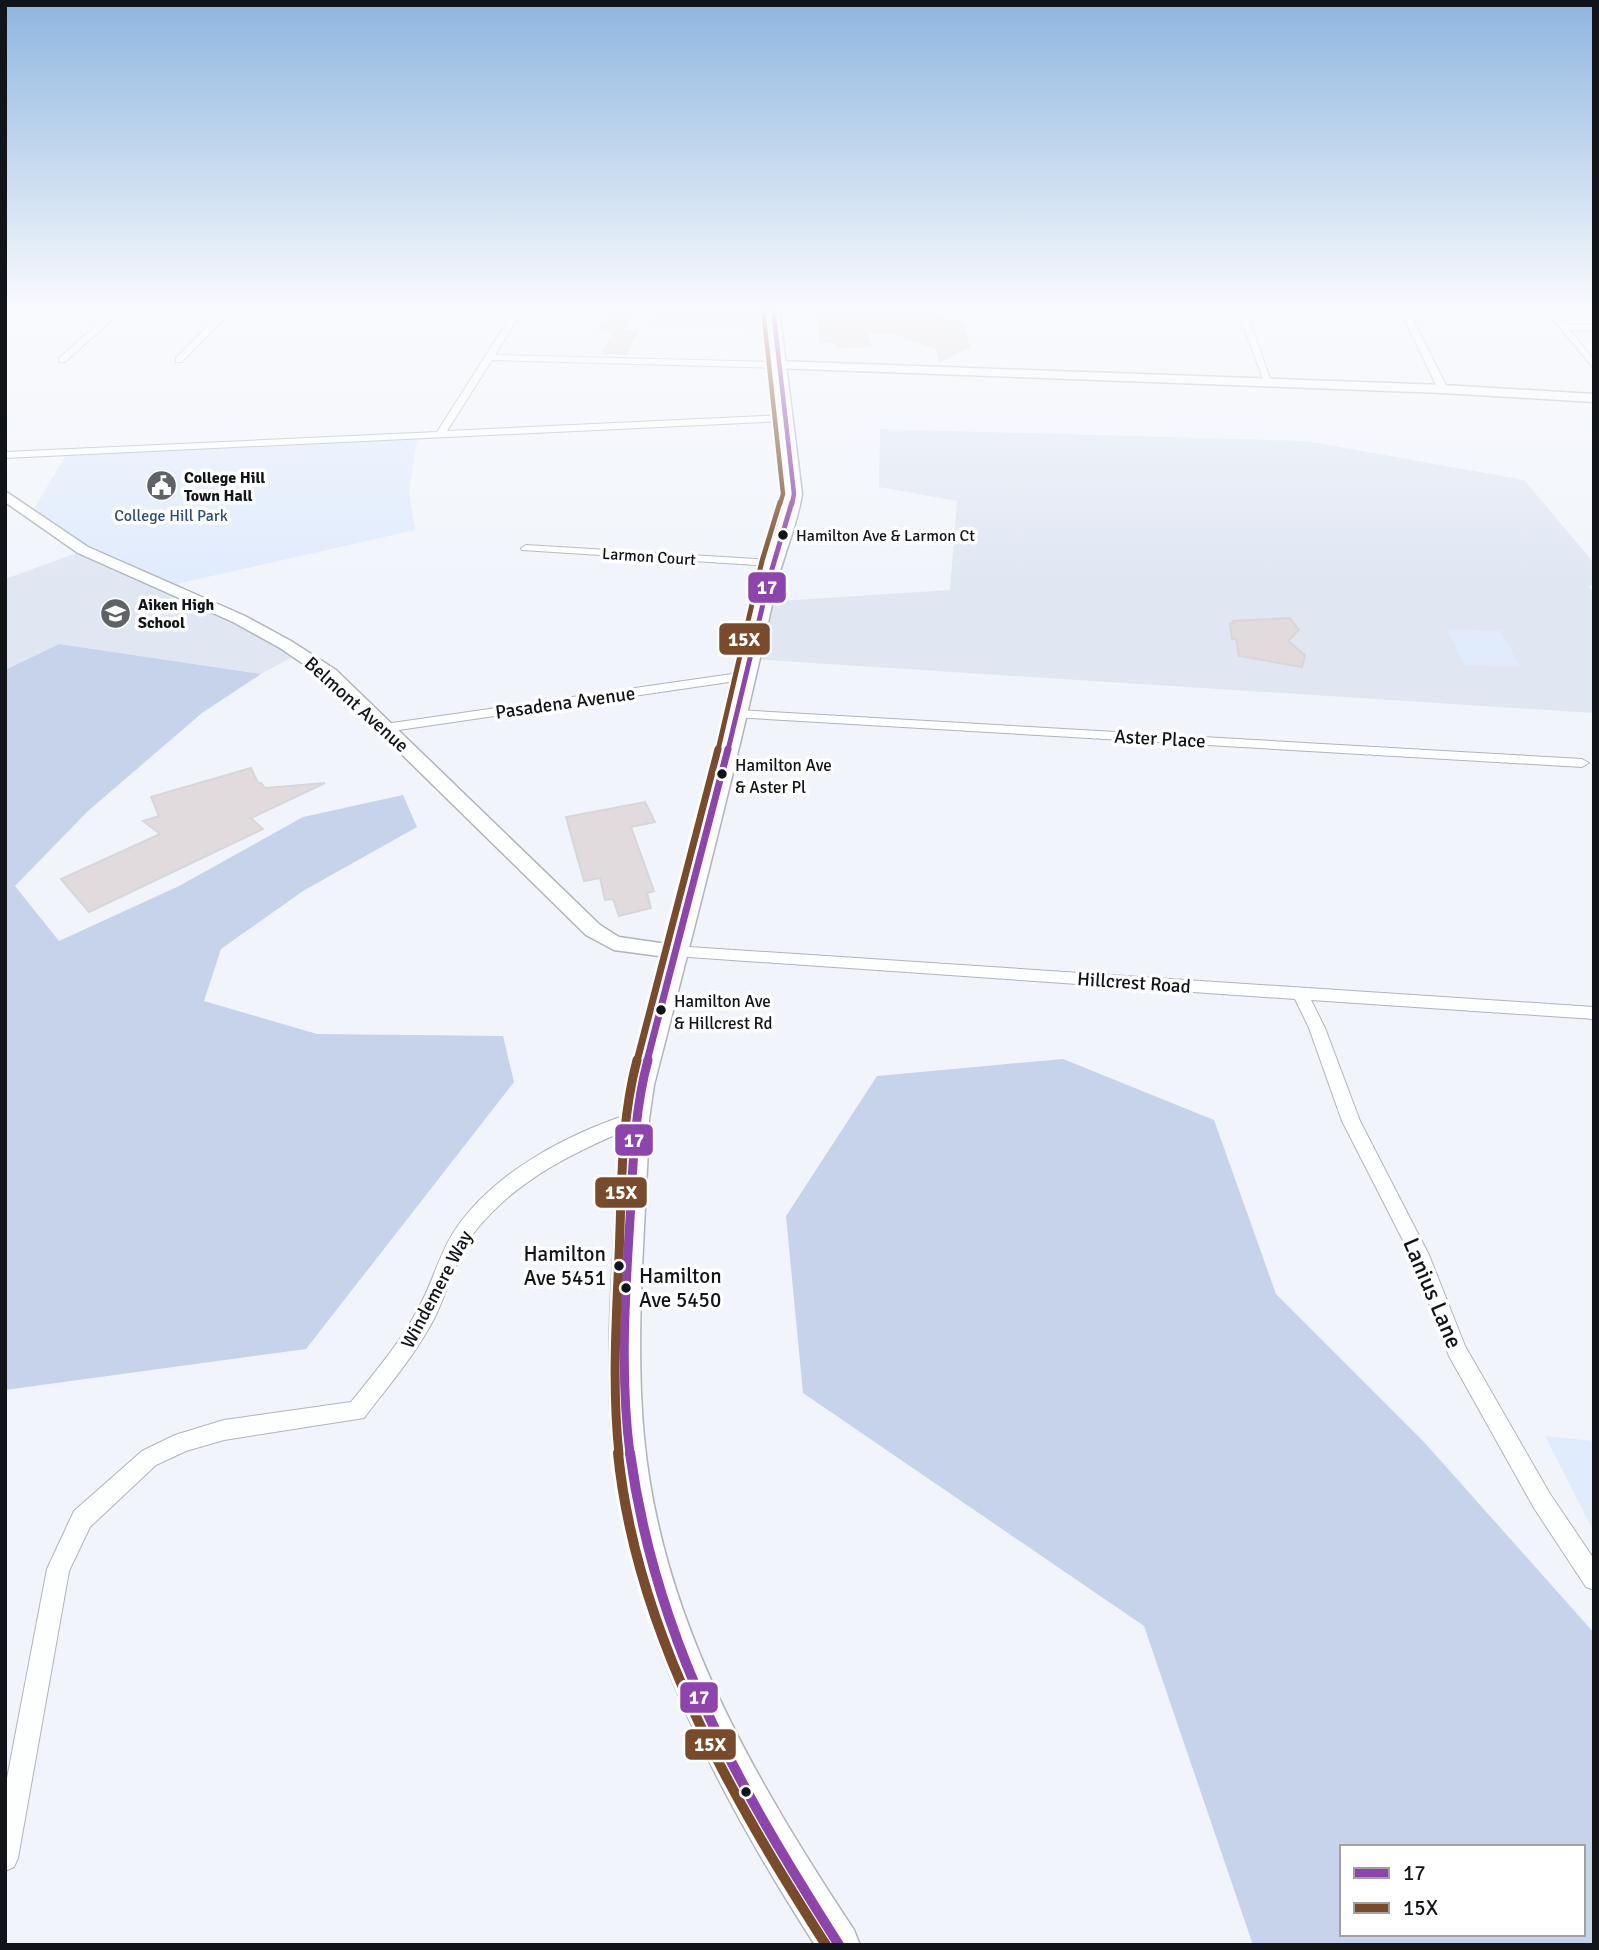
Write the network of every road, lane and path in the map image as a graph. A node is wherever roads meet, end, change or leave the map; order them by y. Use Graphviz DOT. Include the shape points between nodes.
graph roads {
  1 [pos="462,399"];
  2 [pos="783,399"];
  3 [pos="785,418"];
  4 [pos="440,434"];
  5 [pos="5,455"];
  6 [pos="5,495"];
  7 [pos="526,548"];
  8 [pos="772,564"];
  9 [pos="746,676"];
  10 [pos="738,714"];
  11 [pos="384,728"];
  12 [pos="1582,763"];
  13 [pos="674,951"];
  14 [pos="1300,993"];
  15 [pos="1594,1013"];
  16 [pos="635,1119"];
  17 [pos="1594,1579"];
  18 [pos="5,1858"];
  19 [pos="839,1945"];
  1 -- 4 [label="street"];
  2 -- 3 [label="main road"];
  3 -- 4 [label="street"];
  3 -- 8 [label="main road" via="794,494"];
  4 -- 5 [label="street"];
  6 -- 11 [label="street, Belmont Avenue" via="48,529 85,550 237,618 300,653 330,674"];
  7 -- 8 [label="street, Larmon Court"];
  8 -- 9 [label="main road"];
  9 -- 10 [label="main road"];
  9 -- 11 [label="street, Pasadena Avenue"];
  10 -- 12 [label="street, Aster Place"];
  10 -- 13 [label="main road"];
  11 -- 13 [label="street, Belmont Avenue" via="593,930 614,943"];
  13 -- 14 [label="street, Hillcrest Road"];
  13 -- 16 [label="main road"];
  14 -- 15 [label="street, Hillcrest Road"];
  14 -- 17 [label="street, Lanius Lane" via="1351,1121 1420,1255 1456,1350 1542,1500"];
  16 -- 18 [label="street, Windemere Way" via="528,1169 493,1199 465,1231 408,1345 357,1411 224,1430 182,1442 149,1458 82,1519 58,1569"];
  16 -- 19 [label="main road" via="625,1370 630,1458 646,1543 668,1625 708,1720 761,1822"];
}
